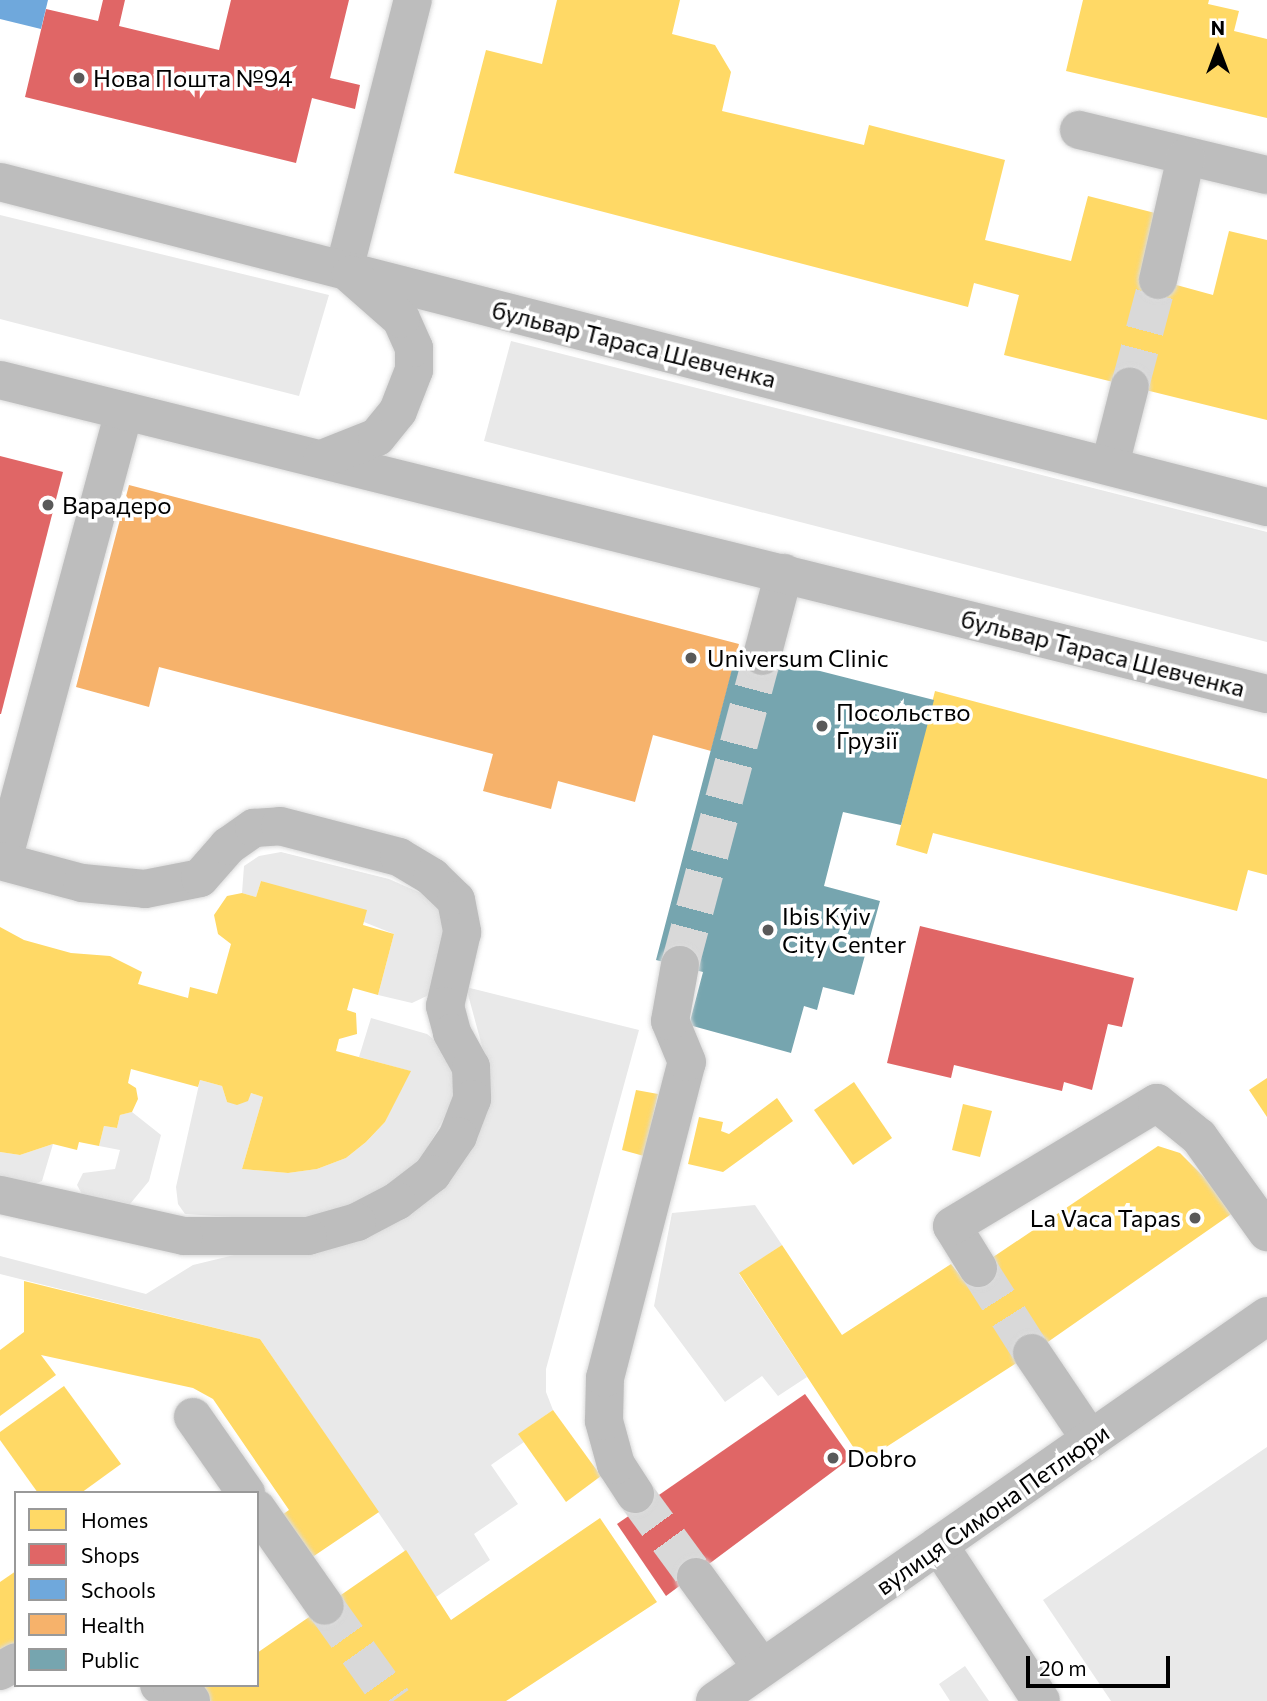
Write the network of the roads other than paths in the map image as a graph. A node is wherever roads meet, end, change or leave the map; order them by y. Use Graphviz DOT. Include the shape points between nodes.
graph roads {
  1 [pos="413,0"];
  2 [pos="1079,130"];
  3 [pos="1186,157"];
  4 [pos="1267,175"];
  5 [pos="0,182"];
  6 [pos="344,270"];
  7 [pos="1158,280"];
  8 [pos="0,380"];
  9 [pos="1130,386"];
  10 [pos="124,411"];
  11 [pos="322,459"];
  12 [pos="1110,465"];
  13 [pos="1267,506"];
  14 [pos="784,573"];
  15 [pos="762,656"];
  16 [pos="1267,694"];
  17 [pos="1,860"];
  18 [pos="680,965"];
  19 [pos="0,1195"];
  20 [pos="1267,1232"];
  21 [pos="978,1268"];
  22 [pos="1267,1316"];
  23 [pos="1032,1353"];
  24 [pos="192,1417"];
  25 [pos="1090,1439"];
  26 [pos="245,1491"];
  27 [pos="635,1494"];
  28 [pos="259,1512"];
  29 [pos="939,1545"];
  30 [pos="696,1577"];
  31 [pos="325,1606"];
  32 [pos="762,1668"];
  33 [pos="170,1687"];
  34 [pos="191,1701"];
  35 [pos="715,1701"];
  36 [pos="1041,1701"];
  1 -- 6 [label="main road"];
  2 -- 3 [label="main road"];
  3 -- 4 [label="main road"];
  3 -- 7 [label="main road"];
  5 -- 6 [label="main road, бульвар Тараса Шевченка"];
  6 -- 11 [label="main road" via="401,319 414,348 414,370 398,411 376,437"];
  6 -- 12 [label="main road, бульвар Тараса Шевченка"];
  8 -- 10 [label="main road, бульвар Тараса Шевченка"];
  9 -- 12 [label="main road"];
  10 -- 11 [label="main road, бульвар Тараса Шевченка"];
  10 -- 17 [label="main road"];
  11 -- 14 [label="main road, бульвар Тараса Шевченка"];
  12 -- 13 [label="main road, бульвар Тараса Шевченка"];
  14 -- 15 [label="main road"];
  14 -- 16 [label="main road, бульвар Тараса Шевченка"];
  17 -- 19 [label="main road" via="82,883 145,888 200,878 228,846 254,828 280,826 399,857 432,877 456,901 462,932 445,1006 452,1033 471,1066 472,1099 458,1136 432,1174 397,1201 357,1222 308,1236 184,1236"];
  18 -- 27 [label="main road" via="670,1021 687,1062 605,1378 604,1421 616,1465"];
  20 -- 21 [label="main road" via="1199,1137 1157,1103 952,1226"];
  22 -- 25 [label="main road, вулиця Симона Петлюри"];
  23 -- 25 [label="main road"];
  24 -- 26 [label="main road"];
  25 -- 29 [label="main road, вулиця Симона Петлюри"];
  28 -- 31 [label="main road"];
  29 -- 32 [label="main road, вулиця Симона Петлюри"];
  29 -- 36 [label="main road"];
  30 -- 32 [label="main road"];
  32 -- 35 [label="main road, вулиця Симона Петлюри"];
  33 -- 34 [label="main road" via="182,1689"];
}
